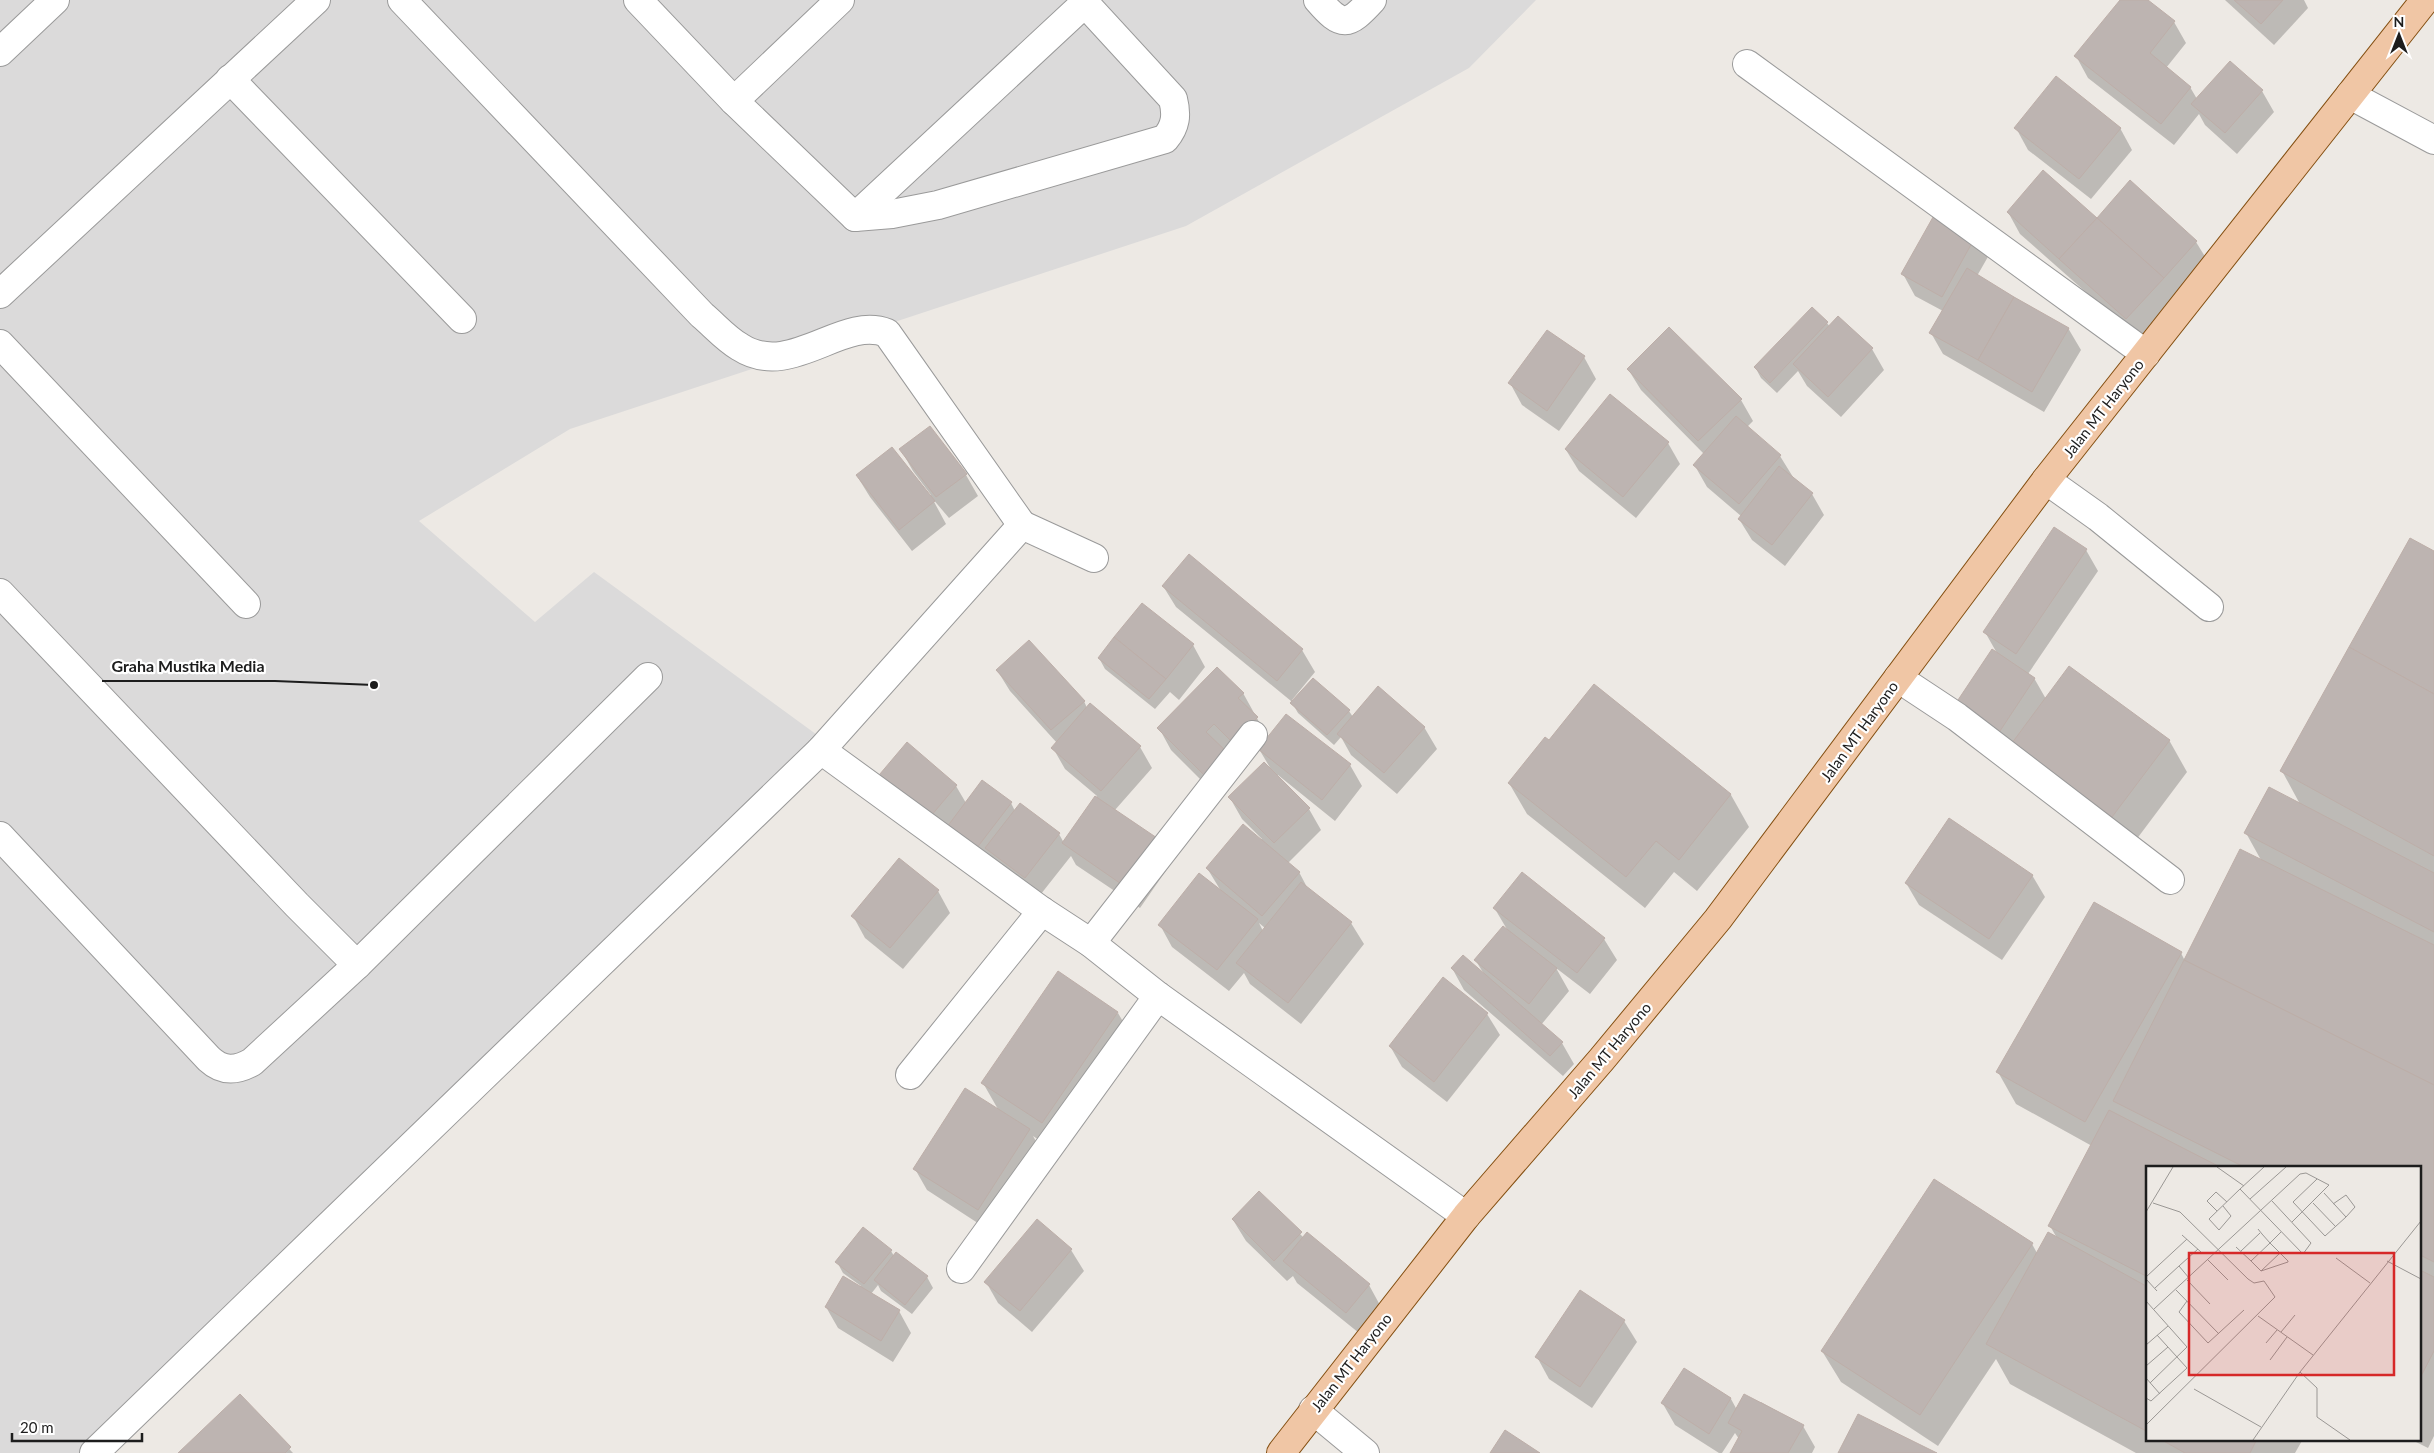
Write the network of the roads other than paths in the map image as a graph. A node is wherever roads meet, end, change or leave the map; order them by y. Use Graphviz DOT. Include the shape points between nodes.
graph roads {
  1 [pos="55,0"];
  2 [pos="316,0"];
  3 [pos="402,0"];
  4 [pos="638,0"];
  5 [pos="840,0"];
  6 [pos="1318,0"];
  7 [pos="1372,0"];
  8 [pos="2425,0"];
  9 [pos="1083,1"];
  10 [pos="0,52"];
  11 [pos="1747,64"];
  12 [pos="230,79"];
  13 [pos="2350,95"];
  14 [pos="734,101"];
  15 [pos="2434,140"];
  16 [pos="855,217"];
  17 [pos="0,294"];
  18 [pos="462,319"];
  19 [pos="0,344"];
  20 [pos="2146,354"];
  21 [pos="2046,480"];
  22 [pos="1022,524"];
  23 [pos="1094,558"];
  24 [pos="0,593"];
  25 [pos="246,604"];
  26 [pos="2209,607"];
  27 [pos="648,677"];
  28 [pos="1898,678"];
  29 [pos="1253,735"];
  30 [pos="821,750"];
  31 [pos="0,836"];
  32 [pos="2170,880"];
  33 [pos="1042,911"];
  34 [pos="1091,943"];
  35 [pos="357,965"];
  36 [pos="1158,996"];
  37 [pos="910,1075"];
  38 [pos="1466,1216"];
  39 [pos="961,1268"];
  40 [pos="1313,1410"];
  41 [pos="94,1453"];
  42 [pos="1281,1453"];
  43 [pos="1365,1453"];
  1 -- 10 [label="street"];
  2 -- 12 [label="street"];
  3 -- 22 [label="street" via="702,314 740,348 773,358 857,332 876,329 887,333"];
  4 -- 14 [label="street"];
  5 -- 14 [label="street"];
  6 -- 7 [label="street" via="1333,17 1341,20 1355,18"];
  8 -- 13 [label="main road, Jalan MT Haryono"];
  9 -- 16 [label="street"];
  9 -- 16 [label="street" via="1173,99 1176,114 1173,130 1165,139 938,205"];
  11 -- 20 [label="street"];
  12 -- 17 [label="street"];
  12 -- 18 [label="street"];
  13 -- 15 [label="street"];
  13 -- 20 [label="main road, Jalan MT Haryono"];
  14 -- 16 [label="street"];
  19 -- 25 [label="street"];
  20 -- 21 [label="main road, Jalan MT Haryono"];
  21 -- 26 [label="street" via="2098,517"];
  21 -- 28 [label="main road, Jalan MT Haryono"];
  22 -- 23 [label="street"];
  22 -- 30 [label="street"];
  24 -- 35 [label="street"];
  27 -- 35 [label="street"];
  28 -- 32 [label="street" via="1958,717"];
  28 -- 38 [label="main road, Jalan MT Haryono" via="1718,918"];
  29 -- 34 [label="street"];
  30 -- 33 [label="street"];
  30 -- 41 [label="street"];
  31 -- 35 [label="street" via="217,1067 241,1068 252,1062"];
  33 -- 34 [label="street"];
  33 -- 37 [label="street"];
  34 -- 36 [label="street"];
  36 -- 38 [label="street"];
  36 -- 39 [label="street"];
  38 -- 40 [label="main road, Jalan MT Haryono"];
  40 -- 42 [label="main road, Jalan MT Haryono"];
  40 -- 43 [label="street"];
}
